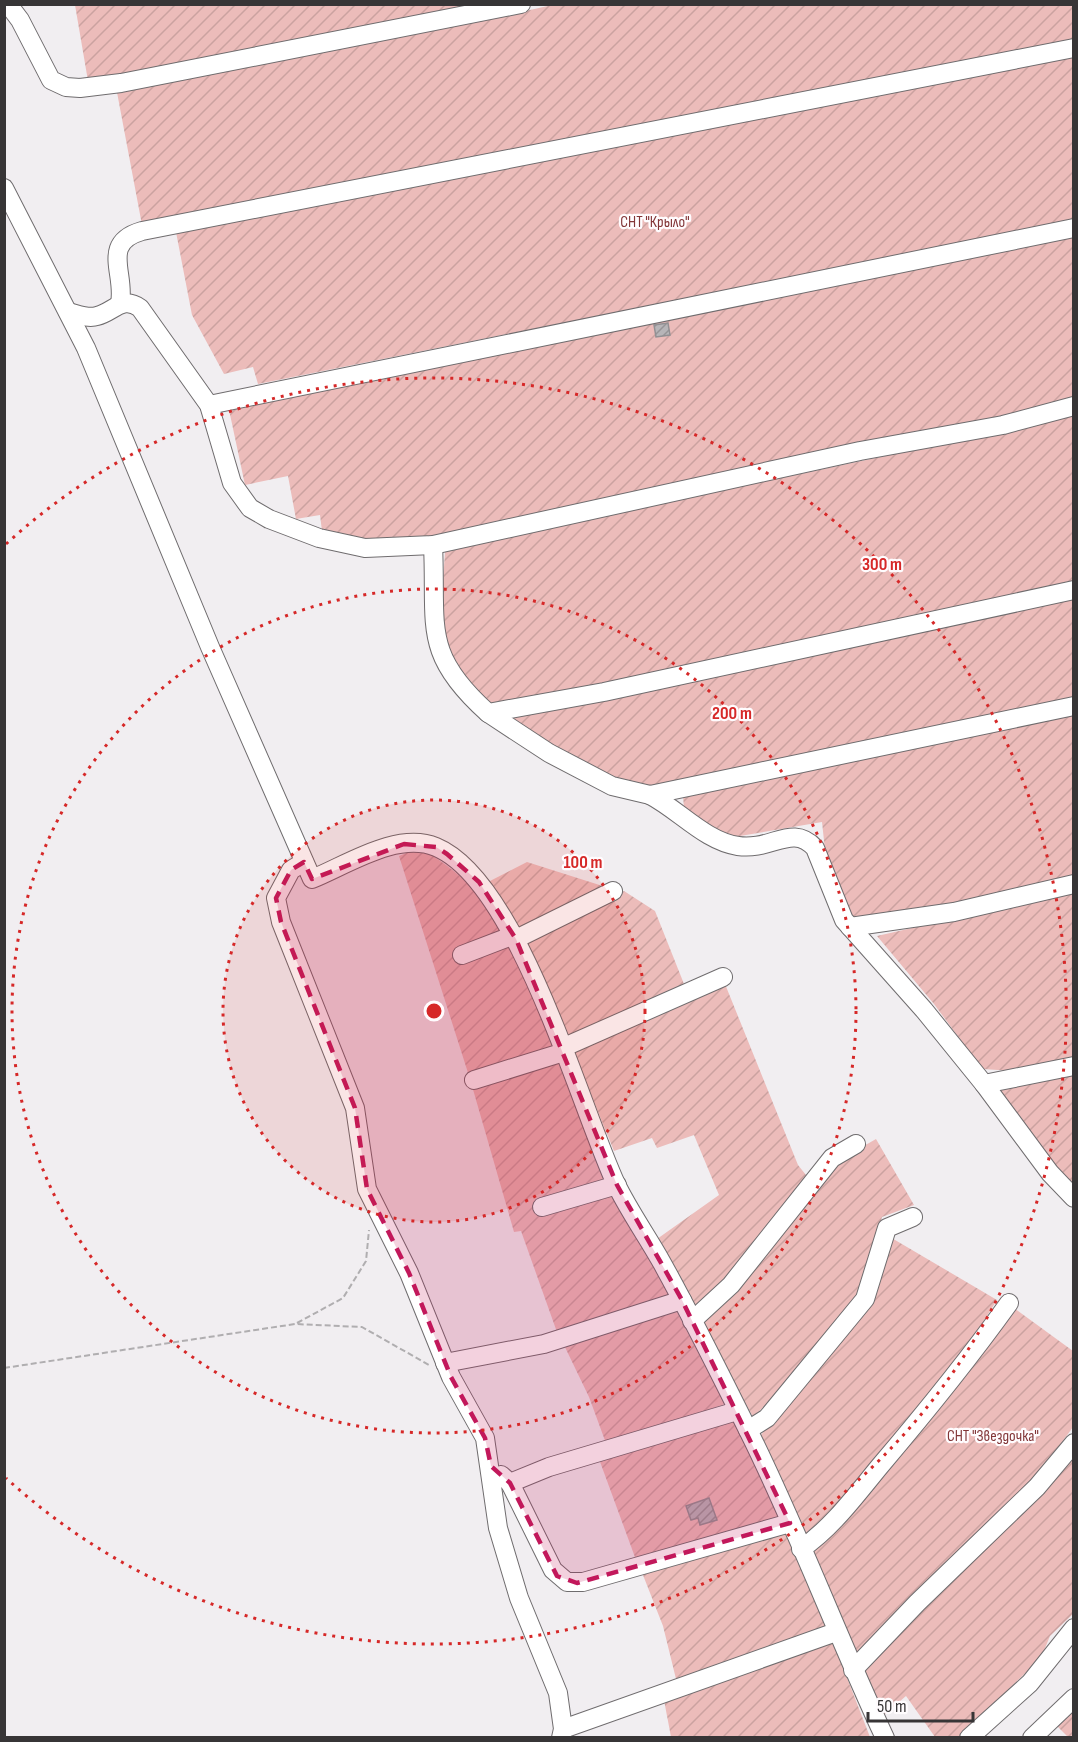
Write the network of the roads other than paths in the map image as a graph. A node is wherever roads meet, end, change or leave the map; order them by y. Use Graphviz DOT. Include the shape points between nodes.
graph roads {
  1 [pos="8,4"];
  2 [pos="521,4"];
  3 [pos="1074,48"];
  4 [pos="4,188"];
  5 [pos="1074,228"];
  6 [pos="120,303"];
  7 [pos="68,312"];
  8 [pos="96,317"];
  9 [pos="86,348"];
  10 [pos="209,405"];
  11 [pos="1074,406"];
  12 [pos="433,545"];
  13 [pos="1074,590"];
  14 [pos="1074,706"];
  15 [pos="488,713"];
  16 [pos="650,795"];
  17 [pos="304,862"];
  18 [pos="1074,884"];
  19 [pos="613,891"];
  20 [pos="850,927"];
  21 [pos="515,937"];
  22 [pos="462,955"];
  23 [pos="723,977"];
  24 [pos="563,1050"];
  25 [pos="1074,1066"];
  26 [pos="474,1080"];
  27 [pos="984,1084"];
  28 [pos="856,1144"];
  29 [pos="617,1185"];
  30 [pos="1074,1198"];
  31 [pos="542,1207"];
  32 [pos="913,1217"];
  33 [pos="682,1300"];
  34 [pos="1009,1303"];
  35 [pos="692,1321"];
  36 [pos="448,1370"];
  37 [pos="737,1411"];
  38 [pos="748,1431"];
  39 [pos="1074,1443"];
  40 [pos="491,1466"];
  41 [pos="510,1483"];
  42 [pos="790,1523"];
  43 [pos="801,1549"];
  44 [pos="1074,1628"];
  45 [pos="837,1632"];
  46 [pos="853,1670"];
  47 [pos="1074,1698"];
  48 [pos="562,1733"];
  49 [pos="885,1737"];
  50 [pos="969,1737"];
  51 [pos="1032,1737"];
  1 -- 2 [label="street" via="51,80 80,88"];
  3 -- 6 [label="street" via="142,231 122,241 118,249 123,289"];
  4 -- 7 [label="street"];
  5 -- 10 [label="street"];
  6 -- 8 [label="street"];
  6 -- 10 [label="street" via="133,303 140,308"];
  7 -- 8 [label="street"];
  7 -- 9 [label="street"];
  8 -- 9 [label="street"];
  9 -- 17 [label="street"];
  10 -- 12 [label="street" via="232,483 250,508 319,538 365,548"];
  11 -- 12 [label="street" via="1003,425 860,451"];
  12 -- 15 [label="street" via="433,619 438,644 454,679"];
  13 -- 15 [label="street" via="615,690"];
  14 -- 16 [label="street"];
  15 -- 16 [label="street" via="529,741 612,786"];
  16 -- 20 [label="street" via="707,833 737,846 761,847 797,835 807,839 816,848"];
  17 -- 21 [label="street" via="312,879 390,846 436,847 470,872"];
  17 -- 36 [label="street" via="291,870 276,898 281,922 355,1108 367,1189 409,1273"];
  18 -- 20 [label="street" via="954,912"];
  19 -- 21 [label="street"];
  20 -- 27 [label="street"];
  21 -- 22 [label="street"];
  21 -- 24 [label="street"];
  23 -- 24 [label="street"];
  24 -- 26 [label="street"];
  24 -- 29 [label="street"];
  25 -- 27 [label="street"];
  27 -- 30 [label="street" via="1050,1173"];
  28 -- 35 [label="street" via="832,1158 731,1285"];
  29 -- 31 [label="street"];
  29 -- 33 [label="street"];
  32 -- 38 [label="street" via="887,1228 865,1299 767,1418"];
  33 -- 35 [label="street"];
  33 -- 36 [label="street"];
  34 -- 43 [label="street" via="959,1372 882,1464 818,1537"];
  35 -- 37 [label="street"];
  36 -- 40 [label="street" via="485,1438"];
  37 -- 38 [label="street"];
  37 -- 41 [label="street" via="549,1467"];
  38 -- 42 [label="street"];
  39 -- 46 [label="street" via="1037,1487"];
  40 -- 41 [label="street"];
  40 -- 48 [label="street" via="498,1528 558,1693"];
  41 -- 42 [label="street" via="553,1570 567,1582 583,1582"];
  42 -- 43 [label="street"];
  43 -- 45 [label="street"];
  44 -- 50 [label="street" via="1029,1683"];
  45 -- 46 [label="street"];
  45 -- 48 [label="street"];
  46 -- 49 [label="street"];
  47 -- 51 [label="street"];
}
